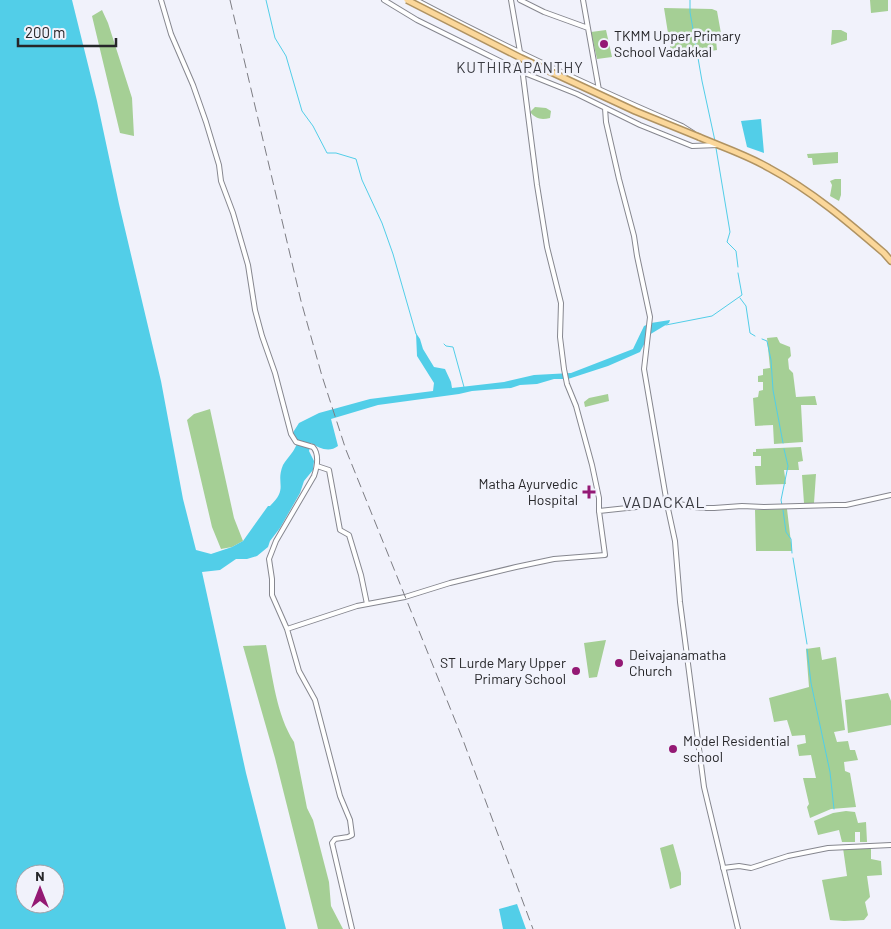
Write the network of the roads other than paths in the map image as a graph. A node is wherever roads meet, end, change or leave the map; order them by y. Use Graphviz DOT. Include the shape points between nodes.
graph roads {
  1 [pos="161,0"];
  2 [pos="384,0"];
  3 [pos="406,0"];
  4 [pos="416,0"];
  5 [pos="511,0"];
  6 [pos="520,0"];
  7 [pos="583,0"];
  8 [pos="588,28"];
  9 [pos="520,52"];
  10 [pos="522,72"];
  11 [pos="599,90"];
  12 [pos="605,108"];
  13 [pos="699,137"];
  14 [pos="718,145"];
  15 [pos="891,252"];
  16 [pos="884,253"];
  17 [pos="891,261"];
  18 [pos="317,466"];
  19 [pos="891,496"];
  20 [pos="668,504"];
  21 [pos="599,511"];
  22 [pos="367,604"];
  23 [pos="287,629"];
  24 [pos="891,845"];
  25 [pos="723,868"];
  26 [pos="352,929"];
  27 [pos="738,929"];
  1 -- 18 [label="street" via="219,165 221,181 248,265 262,336 291,434 296,442 313,446"];
  2 -- 10 [label="street"];
  3 -- 13 [label="highway, bridge" via="530,62"];
  4 -- 9 [label="street"];
  5 -- 9 [label="street"];
  6 -- 8 [label="street"];
  7 -- 8 [label="street"];
  8 -- 11 [label="street"];
  9 -- 10 [label="street"];
  9 -- 11 [label="street"];
  10 -- 12 [label="street"];
  10 -- 21 [label="street" via="547,247 561,303 560,337 564,369 592,465"];
  11 -- 13 [label="street" via="682,126"];
  12 -- 14 [label="street" via="692,146"];
  12 -- 20 [label="street" via="650,316 644,369"];
  13 -- 14 [label="highway"];
  14 -- 16 [label="highway" via="768,167 794,183 833,210"];
  15 -- 16 [label="street"];
  16 -- 17 [label="highway"];
  18 -- 22 [label="street" via="329,470 340,530 349,535"];
  18 -- 23 [label="street" via="269,558 272,595"];
  19 -- 20 [label="street" via="846,505 794,507 700,508"];
  20 -- 21 [label="street"];
  20 -- 25 [label="street" via="702,779"];
  21 -- 22 [label="street" via="605,555 554,559"];
  22 -- 23 [label="street"];
  23 -- 26 [label="street" via="299,671 315,700 340,796 350,820 352,835 335,839 332,843"];
  24 -- 25 [label="street" via="828,848 751,868"];
  25 -- 27 [label="street"];
}
